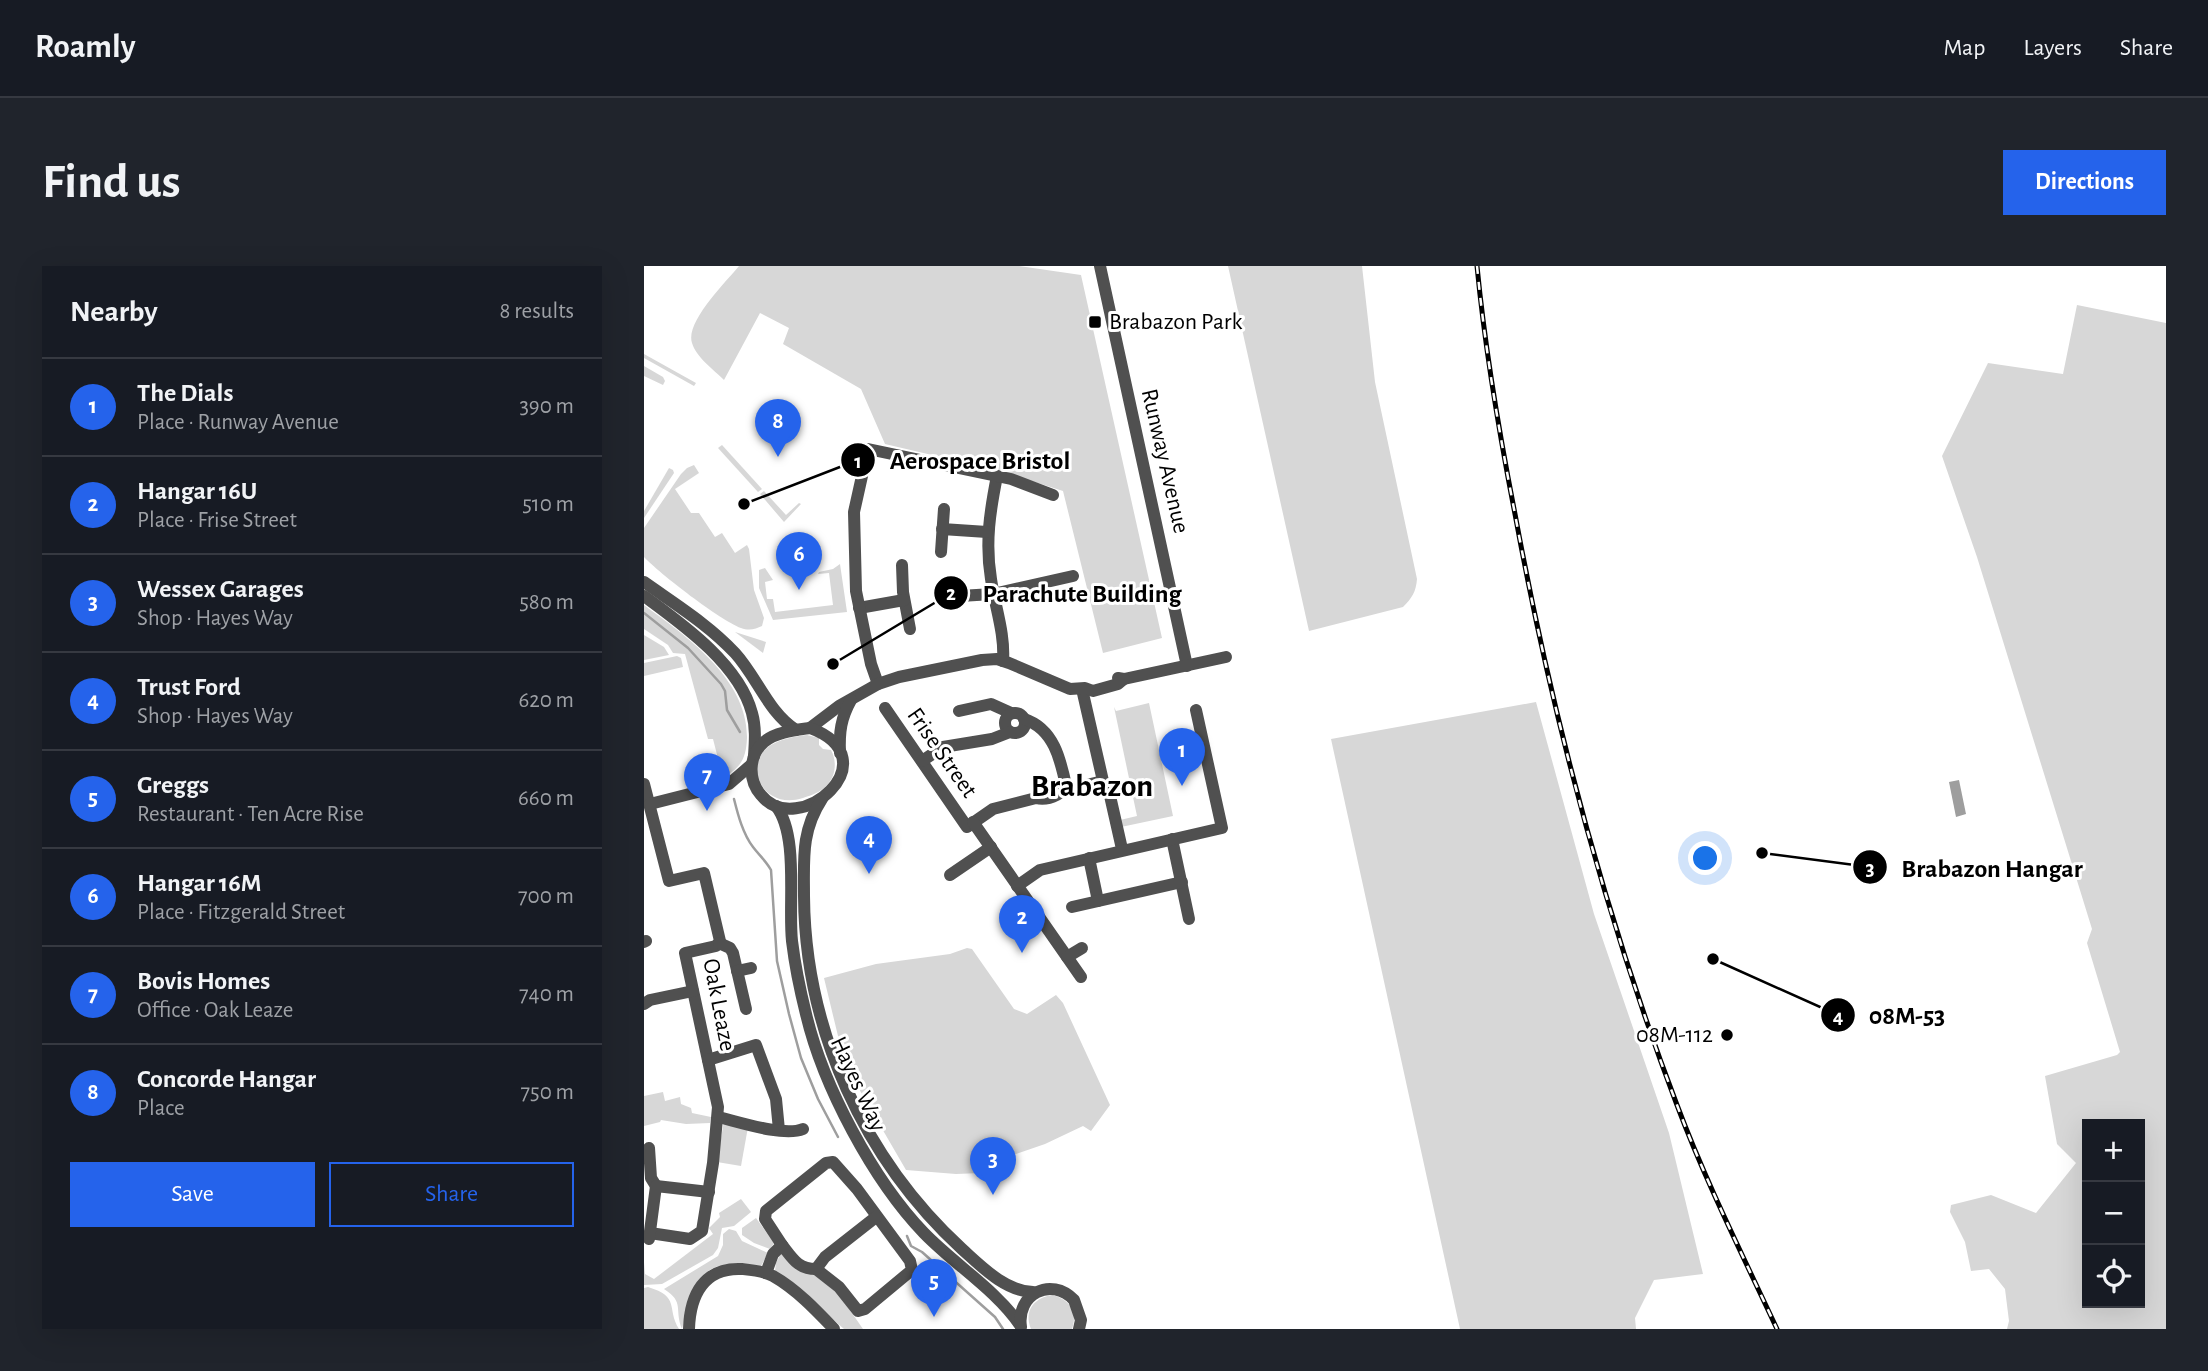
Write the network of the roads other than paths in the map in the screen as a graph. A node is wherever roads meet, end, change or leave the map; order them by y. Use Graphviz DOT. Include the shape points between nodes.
graph roads {
  1 [pos="1100,266"];
  2 [pos="997,476"];
  3 [pos="1053,495"];
  4 [pos="944,509"];
  5 [pos="942,529"];
  6 [pos="987,532"];
  7 [pos="942,552"];
  8 [pos="902,565"];
  9 [pos="1073,576"];
  10 [pos="644,582"];
  11 [pos="993,594"];
  12 [pos="644,596"];
  13 [pos="960,596"];
  14 [pos="904,600"];
  15 [pos="859,608"];
  16 [pos="910,629"];
  17 [pos="1226,657"];
  18 [pos="1003,661"];
  19 [pos="1187,666"];
  20 [pos="878,684"];
  21 [pos="1083,689"];
  22 [pos="853,696"];
  23 [pos="885,708"];
  24 [pos="1196,710"];
  25 [pos="959,711"];
  26 [pos="1011,713"];
  27 [pos="1024,719"];
  28 [pos="810,728"];
  29 [pos="796,730"];
  30 [pos="1010,732"];
  31 [pos="840,754"];
  32 [pos="922,761"];
  33 [pos="752,762"];
  34 [pos="1103,781"];
  35 [pos="644,784"];
  36 [pos="729,784"];
  37 [pos="1067,790"];
  38 [pos="758,793"];
  39 [pos="822,799"];
  40 [pos="650,804"];
  41 [pos="776,806"];
  42 [pos="973,822"];
  43 [pos="1172,839"];
  44 [pos="991,847"];
  45 [pos="1122,849"];
  46 [pos="1088,858"];
  47 [pos="950,875"];
  48 [pos="1182,882"];
  49 [pos="1017,886"];
  50 [pos="1098,901"];
  51 [pos="1072,907"];
  52 [pos="1189,919"];
  53 [pos="719,943"];
  54 [pos="1082,948"];
  55 [pos="1067,957"];
  56 [pos="751,968"];
  57 [pos="737,971"];
  58 [pos="1081,977"];
  59 [pos="693,991"];
  60 [pos="646,1001"];
  61 [pos="746,1009"];
  62 [pos="708,1060"];
  63 [pos="718,1117"];
  64 [pos="803,1129"];
  65 [pos="781,1134"];
  66 [pos="649,1148"];
  67 [pos="656,1186"];
  68 [pos="709,1192"];
  69 [pos="876,1217"];
  70 [pos="782,1245"];
  71 [pos="816,1269"];
  72 [pos="766,1273"];
  73 [pos="1033,1293"];
  74 [pos="1021,1327"];
  75 [pos="689,1329"];
  76 [pos="834,1329"];
  77 [pos="1080,1329"];
  1 -- 19 [label="street, Runway Avenue"];
  2 -- 3 [label="street"];
  2 -- 6 [label="street"];
  2 -- 15 [label="street" via="868,449 854,512"];
  4 -- 5 [label="street"];
  5 -- 6 [label="street"];
  5 -- 7 [label="street"];
  6 -- 11 [label="street"];
  8 -- 14 [label="street"];
  9 -- 11 [label="street"];
  10 -- 29 [label="street" via="735,653 778,715"];
  11 -- 13 [label="street"];
  11 -- 18 [label="street"];
  12 -- 33 [label="street" via="701,641 735,678 752,712"];
  14 -- 15 [label="street"];
  14 -- 16 [label="street"];
  15 -- 20 [label="street"];
  17 -- 19 [label="street"];
  18 -- 20 [label="street" via="982,660"];
  18 -- 21 [label="street" via="1062,686"];
  19 -- 21 [label="street"];
  20 -- 22 [label="street"];
  21 -- 34 [label="street"];
  22 -- 28 [label="street"];
  22 -- 31 [label="street" via="839,731"];
  23 -- 32 [label="street, Frise Street"];
  24 -- 43 [label="street" via="1222,828"];
  25 -- 26 [label="street" via="991,704"];
  26 -- 27 [label="street"];
  26 -- 30 [label="street" via="1004,724"];
  27 -- 30 [label="street" via="1020,732"];
  27 -- 37 [label="street" via="1048,736 1057,751"];
  28 -- 29 [label="street"];
  28 -- 31 [label="street" via="830,738"];
  29 -- 33 [label="street" via="764,742"];
  30 -- 32 [label="street" via="943,747"];
  31 -- 39 [label="street" via="841,776"];
  32 -- 42 [label="street, Frise Street" via="967,827"];
  33 -- 36 [label="street"];
  33 -- 38 [label="street"];
  34 -- 37 [label="street"];
  34 -- 45 [label="street"];
  35 -- 40 [label="street, Oak Leaze"];
  36 -- 38 [label="street"];
  36 -- 40 [label="street"];
  37 -- 42 [label="street" via="998,807"];
  38 -- 41 [label="street"];
  39 -- 41 [label="street" via="799,807"];
  39 -- 73 [label="street, Hayes Way" via="808,822 804,847 808,959 817,1004 843,1082 864,1126 916,1202 979,1264 1012,1288"];
  40 -- 53 [label="street, Oak Leaze" via="669,881 704,873"];
  41 -- 74 [label="street, Hayes Way" via="786,822 789,844 797,973 815,1048 831,1087 897,1199 956,1264 1009,1309"];
  42 -- 44 [label="street, Frise Street"];
  43 -- 45 [label="street"];
  43 -- 48 [label="street"];
  44 -- 47 [label="street"];
  44 -- 49 [label="street, Frise Street"];
  45 -- 46 [label="street"];
  46 -- 49 [label="street" via="1040,870"];
  46 -- 50 [label="street"];
  48 -- 50 [label="street"];
  48 -- 52 [label="street"];
  49 -- 55 [label="street, Frise Street"];
  50 -- 51 [label="street"];
  53 -- 57 [label="street" via="730,948"];
  53 -- 59 [label="street, Oak Leaze" via="685,953"];
  54 -- 55 [label="street"];
  55 -- 58 [label="street, Frise Street"];
  56 -- 57 [label="street"];
  57 -- 61 [label="street"];
  59 -- 60 [label="street"];
  59 -- 62 [label="street, Oak Leaze"];
  62 -- 63 [label="street, Oak Leaze"];
  62 -- 65 [label="street" via="756,1045 776,1099"];
  63 -- 65 [label="street"];
  63 -- 68 [label="street, Oak Leaze"];
  64 -- 65 [label="street"];
  66 -- 67 [label="street"];
  67 -- 68 [label="street"];
  67 -- 68 [label="street, Oak Leaze" via="650,1236 696,1237 702,1231"];
  69 -- 70 [label="street" via="833,1162 826,1163 764,1215"];
  69 -- 71 [label="street"];
  69 -- 71 [label="street" via="910,1261 909,1274 858,1311"];
  70 -- 71 [label="street" via="798,1265"];
  70 -- 72 [label="street"];
  72 -- 75 [label="street" via="727,1269 715,1273 695,1296"];
  72 -- 76 [label="street" via="789,1287"];
  73 -- 74 [label="street" via="1021,1310"];
  73 -- 77 [label="street" via="1042,1288 1070,1295 1079,1309"];
}
